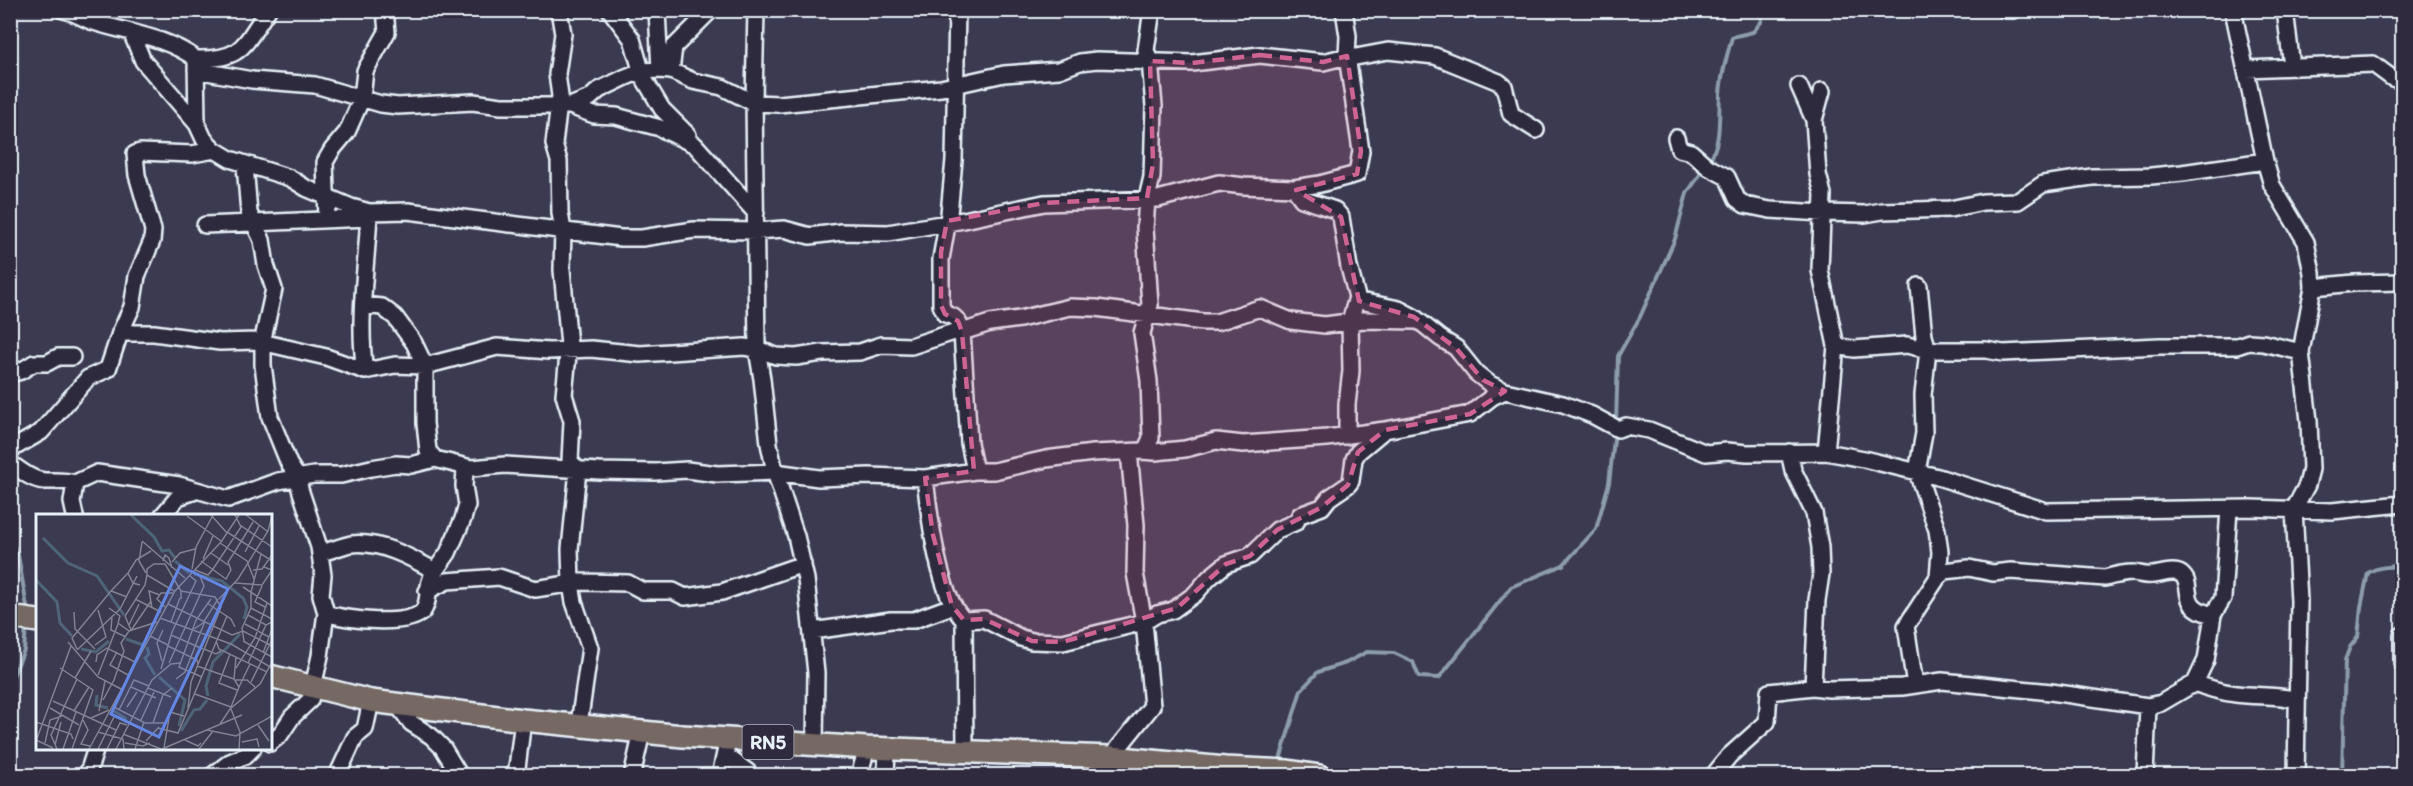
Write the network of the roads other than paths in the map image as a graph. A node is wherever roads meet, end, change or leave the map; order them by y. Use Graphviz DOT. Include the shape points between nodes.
graph roads {
  1 [pos="63,10"];
  2 [pos="268,10"];
  3 [pos="385,10"];
  4 [pos="559,10"];
  5 [pos="610,10"];
  6 [pos="657,10"];
  7 [pos="711,10"];
  8 [pos="756,10"];
  9 [pos="957,10"];
  10 [pos="1152,10"];
  11 [pos="1344,10"];
  12 [pos="2005,10"];
  13 [pos="2014,10"];
  14 [pos="2233,10"];
  15 [pos="2285,10"];
  16 [pos="131,32"];
  17 [pos="1347,56"];
  18 [pos="1150,61"];
  19 [pos="196,64"];
  20 [pos="2292,67"];
  21 [pos="2246,69"];
  22 [pos="665,70"];
  23 [pos="641,71"];
  24 [pos="2403,81"];
  25 [pos="956,85"];
  26 [pos="1799,86"];
  27 [pos="1822,91"];
  28 [pos="362,98"];
  29 [pos="754,103"];
  30 [pos="564,106"];
  31 [pos="1814,120"];
  32 [pos="197,124"];
  33 [pos="1536,130"];
  34 [pos="1676,138"];
  35 [pos="695,145"];
  36 [pos="215,150"];
  37 [pos="2265,161"];
  38 [pos="245,165"];
  39 [pos="1294,188"];
  40 [pos="327,196"];
  41 [pos="1147,198"];
  42 [pos="756,213"];
  43 [pos="1823,213"];
  44 [pos="368,215"];
  45 [pos="327,219"];
  46 [pos="947,221"];
  47 [pos="252,222"];
  48 [pos="205,225"];
  49 [pos="563,230"];
  50 [pos="757,231"];
  51 [pos="2403,282"];
  52 [pos="1919,286"];
  53 [pos="2313,287"];
  54 [pos="1357,297"];
  55 [pos="363,305"];
  56 [pos="1147,315"];
  57 [pos="1416,321"];
  58 [pos="1350,322"];
  59 [pos="962,332"];
  60 [pos="120,333"];
  61 [pos="264,344"];
  62 [pos="1836,346"];
  63 [pos="757,348"];
  64 [pos="1928,350"];
  65 [pos="568,351"];
  66 [pos="2301,352"];
  67 [pos="72,357"];
  68 [pos="425,366"];
  69 [pos="364,371"];
  70 [pos="10,374"];
  71 [pos="1505,391"];
  72 [pos="1385,430"];
  73 [pos="1347,436"];
  74 [pos="10,450"];
  75 [pos="1135,451"];
  76 [pos="1789,452"];
  77 [pos="1826,452"];
  78 [pos="435,459"];
  79 [pos="10,463"];
  80 [pos="465,468"];
  81 [pos="578,470"];
  82 [pos="975,471"];
  83 [pos="776,472"];
  84 [pos="1917,472"];
  85 [pos="298,478"];
  86 [pos="925,478"];
  87 [pos="75,483"];
  88 [pos="196,491"];
  89 [pos="2403,504"];
  90 [pos="2229,509"];
  91 [pos="2294,509"];
  92 [pos="75,514"];
  93 [pos="164,514"];
  94 [pos="320,553"];
  95 [pos="803,564"];
  96 [pos="435,571"];
  97 [pos="1938,576"];
  98 [pos="571,584"];
  99 [pos="427,591"];
  100 [pos="952,606"];
  101 [pos="326,614"];
  102 [pos="2213,615"];
  103 [pos="12,617"];
  104 [pos="964,620"];
  105 [pos="36,621"];
  106 [pos="1144,622"];
  107 [pos="812,631"];
  108 [pos="2403,635"];
  109 [pos="2403,663"];
  110 [pos="272,676"];
  111 [pos="2195,683"];
  112 [pos="1914,685"];
  113 [pos="315,687"];
  114 [pos="1813,687"];
  115 [pos="2297,700"];
  116 [pos="371,701"];
  117 [pos="396,703"];
  118 [pos="2148,706"];
  119 [pos="523,720"];
  120 [pos="579,724"];
  121 [pos="642,732"];
  122 [pos="272,741"];
  123 [pos="815,745"];
  124 [pos="726,747"];
  125 [pos="877,748"];
  126 [pos="95,750"];
  127 [pos="251,750"];
  128 [pos="965,752"];
  129 [pos="1111,757"];
  130 [pos="87,776"];
  131 [pos="212,776"];
  132 [pos="337,776"];
  133 [pos="460,776"];
  134 [pos="516,776"];
  135 [pos="632,776"];
  136 [pos="720,776"];
  137 [pos="749,776"];
  138 [pos="859,776"];
  139 [pos="886,776"];
  140 [pos="1320,776"];
  141 [pos="1713,776"];
  142 [pos="2145,776"];
  143 [pos="2296,776"];
  1 -- 16 [label="street"];
  2 -- 19 [label="street" via="243,48"];
  3 -- 28 [label="street" via="387,32 365,71"];
  4 -- 30 [label="street" via="563,34 557,74"];
  5 -- 23 [label="street" via="632,39"];
  6 -- 22 [label="street"];
  7 -- 22 [label="street" via="674,46"];
  8 -- 29 [label="street"];
  9 -- 25 [label="street"];
  10 -- 18 [label="street" via="1146,50"];
  11 -- 17 [label="street"];
  12 -- 13 [label="street"];
  14 -- 21 [label="street"];
  15 -- 20 [label="street"];
  16 -- 19 [label="street" via="175,46"];
  16 -- 32 [label="street" via="144,61"];
  17 -- 18 [label="street" via="1323,62 1260,55 1192,63"];
  17 -- 33 [label="street" via="1408,52 1460,65 1502,84 1511,114"];
  17 -- 39 [label="street" via="1361,151 1357,174"];
  18 -- 25 [label="street" via="1080,62 1059,70 1004,74"];
  18 -- 41 [label="street" via="1153,164"];
  19 -- 28 [label="street" via="252,80 315,86"];
  19 -- 32 [label="street"];
  20 -- 21 [label="street"];
  20 -- 24 [label="street" via="2373,64"];
  21 -- 37 [label="street"];
  22 -- 23 [label="street"];
  22 -- 29 [label="street" via="722,87"];
  23 -- 30 [label="street"];
  23 -- 35 [label="street" via="662,109"];
  25 -- 29 [label="street" via="795,103"];
  25 -- 46 [label="street"];
  26 -- 31 [label="street"];
  27 -- 31 [label="street"];
  28 -- 30 [label="street" via="398,106 473,102"];
  28 -- 40 [label="street" via="347,132 325,162"];
  29 -- 42 [label="street"];
  30 -- 35 [label="street" via="660,128"];
  30 -- 49 [label="street" via="555,144"];
  31 -- 43 [label="street"];
  32 -- 36 [label="street"];
  34 -- 43 [label="street" via="1679,149 1691,152 1727,177 1737,199 1745,206"];
  35 -- 42 [label="street"];
  36 -- 38 [label="street"];
  36 -- 60 [label="street" via="135,154 153,230 135,284 132,307"];
  37 -- 43 [label="street" via="2182,173 2092,177 2043,184 2018,201 1983,202 1950,209"];
  37 -- 53 [label="street" via="2272,185 2306,242"];
  38 -- 40 [label="street" via="290,178"];
  38 -- 47 [label="street"];
  39 -- 41 [label="street" via="1219,183 1176,196"];
  39 -- 54 [label="street" via="1302,198 1335,210 1341,217"];
  40 -- 44 [label="street"];
  40 -- 45 [label="street"];
  41 -- 46 [label="street" via="1044,202"];
  41 -- 56 [label="street"];
  42 -- 50 [label="street"];
  43 -- 62 [label="street" via="1820,270"];
  44 -- 45 [label="street"];
  44 -- 49 [label="street" via="408,211"];
  44 -- 55 [label="street"];
  45 -- 47 [label="street"];
  46 -- 50 [label="street" via="888,233 810,236 784,229"];
  46 -- 59 [label="street" via="941,252 941,305 945,314 958,321"];
  47 -- 48 [label="street"];
  47 -- 61 [label="street" via="262,240 274,289"];
  49 -- 50 [label="street" via="621,238 694,230"];
  49 -- 65 [label="street"];
  50 -- 63 [label="street"];
  51 -- 53 [label="street"];
  52 -- 64 [label="street"];
  53 -- 66 [label="street"];
  54 -- 57 [label="street" via="1362,302 1399,309"];
  54 -- 58 [label="street"];
  55 -- 68 [label="street" via="382,307 395,317"];
  55 -- 69 [label="street"];
  56 -- 58 [label="street" via="1217,322 1260,308 1291,321 1325,325"];
  56 -- 59 [label="street" via="1070,308"];
  56 -- 75 [label="street" via="1142,333 1151,438 1149,444"];
  57 -- 58 [label="street"];
  57 -- 71 [label="street" via="1456,348 1483,380"];
  58 -- 73 [label="street"];
  59 -- 63 [label="street" via="911,346 881,345 860,352 796,357 776,356"];
  59 -- 82 [label="street" via="969,443"];
  60 -- 61 [label="street"];
  60 -- 74 [label="street" via="108,369 88,378 40,432"];
  61 -- 69 [label="street" via="326,357"];
  61 -- 85 [label="street" via="270,417"];
  62 -- 64 [label="street" via="1854,349 1900,345"];
  62 -- 77 [label="street"];
  63 -- 65 [label="street" via="640,354"];
  63 -- 83 [label="street" via="765,424"];
  64 -- 66 [label="street" via="2003,353 2236,346 2249,342"];
  64 -- 84 [label="street" via="1924,432"];
  65 -- 68 [label="street" via="497,347"];
  65 -- 81 [label="street" via="564,394 572,421 570,461"];
  66 -- 91 [label="street" via="2310,421 2311,469"];
  67 -- 70 [label="street" via="30,364 21,372"];
  68 -- 69 [label="street" via="395,365"];
  68 -- 78 [label="street" via="428,451"];
  71 -- 72 [label="street" via="1470,414"];
  71 -- 76 [label="street" via="1563,404 1618,429 1626,426 1649,430 1706,453"];
  72 -- 73 [label="street"];
  72 -- 106 [label="street" via="1358,452 1350,483 1322,507 1277,530 1250,556 1226,564 1177,608"];
  73 -- 75 [label="street" via="1243,444 1216,441 1185,449"];
  75 -- 82 [label="street" via="1046,459 994,471"];
  75 -- 106 [label="street" via="1135,573"];
  76 -- 77 [label="street"];
  76 -- 114 [label="street" via="1792,470 1814,513 1820,547"];
  77 -- 84 [label="street"];
  78 -- 80 [label="street"];
  78 -- 85 [label="street" via="341,476"];
  79 -- 87 [label="street" via="42,480"];
  80 -- 81 [label="street" via="505,465"];
  80 -- 96 [label="street" via="467,505 463,519"];
  81 -- 83 [label="street"];
  81 -- 98 [label="street" via="570,549"];
  82 -- 86 [label="street"];
  83 -- 86 [label="street" via="819,478"];
  83 -- 95 [label="street"];
  84 -- 90 [label="street" via="2046,511"];
  84 -- 97 [label="street" via="1938,536"];
  85 -- 88 [label="street" via="265,484 228,499"];
  85 -- 94 [label="street"];
  86 -- 100 [label="street" via="933,535"];
  87 -- 88 [label="street" via="97,473"];
  87 -- 92 [label="street"];
  88 -- 93 [label="street" via="178,497"];
  89 -- 91 [label="street" via="2354,511"];
  90 -- 91 [label="street"];
  90 -- 102 [label="street" via="2223,597"];
  91 -- 115 [label="street" via="2299,601"];
  94 -- 96 [label="street" via="354,544 373,546"];
  94 -- 101 [label="street" via="321,595"];
  95 -- 98 [label="street" via="722,592 685,597 673,591 643,591 628,583"];
  95 -- 107 [label="street"];
  96 -- 99 [label="street"];
  97 -- 102 [label="street" via="1958,568 2106,578 2176,573 2184,579 2190,602"];
  97 -- 112 [label="street" via="1906,626"];
  98 -- 99 [label="street" via="535,590 499,577 456,579"];
  98 -- 120 [label="street" via="590,648"];
  99 -- 101 [label="street" via="423,611 413,616 351,620"];
  100 -- 104 [label="street"];
  100 -- 107 [label="street" via="914,620"];
  101 -- 113 [label="street"];
  102 -- 111 [label="street" via="2206,660"];
  103 -- 105 [label="highway"];
  104 -- 106 [label="street" via="984,619 1028,640 1058,642"];
  104 -- 128 [label="street"];
  106 -- 129 [label="street" via="1152,706"];
  107 -- 123 [label="street"];
  108 -- 109 [label="street"];
  110 -- 113 [label="highway, RN5"];
  111 -- 115 [label="street" via="2213,690"];
  111 -- 118 [label="street" via="2161,703"];
  112 -- 114 [label="street" via="1836,690"];
  112 -- 118 [label="street" via="1942,681"];
  113 -- 116 [label="highway, RN5"];
  113 -- 122 [label="street" via="308,704"];
  114 -- 141 [label="street" via="1770,692 1767,722"];
  115 -- 143 [label="street"];
  116 -- 117 [label="highway, RN5"];
  116 -- 132 [label="street" via="365,729 355,737"];
  117 -- 119 [label="highway, RN5"];
  117 -- 133 [label="street" via="411,723 443,748"];
  118 -- 142 [label="street"];
  119 -- 120 [label="highway, RN5"];
  119 -- 134 [label="street"];
  120 -- 121 [label="highway, RN5"];
  121 -- 124 [label="highway, RN5"];
  121 -- 135 [label="street"];
  123 -- 124 [label="highway, RN5"];
  123 -- 125 [label="highway, RN5"];
  124 -- 136 [label="street"];
  124 -- 137 [label="street"];
  125 -- 128 [label="highway, RN5"];
  125 -- 138 [label="street"];
  125 -- 139 [label="street"];
  126 -- 130 [label="street"];
  127 -- 131 [label="street"];
  128 -- 129 [label="highway, RN5"];
  129 -- 140 [label="highway, RN5"];
}
